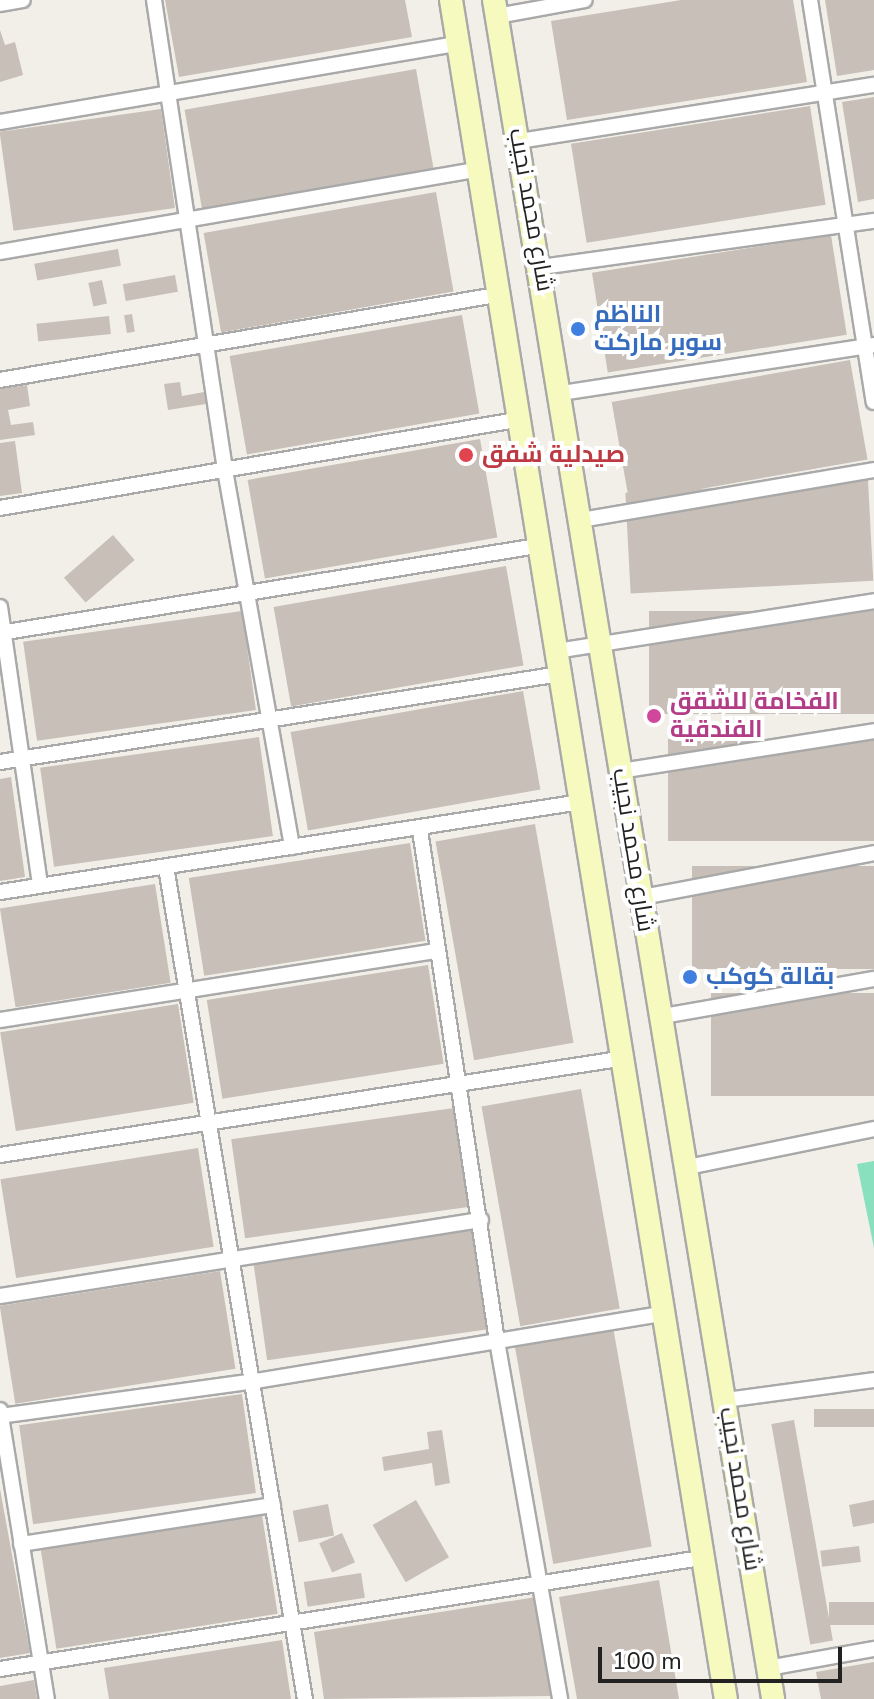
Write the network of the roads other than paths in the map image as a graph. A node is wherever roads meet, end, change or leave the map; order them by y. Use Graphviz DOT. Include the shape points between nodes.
graph roads {
  1 [pos="23,0"];
  2 [pos="154,0"];
  3 [pos="451,0"];
  4 [pos="585,0"];
  5 [pos="810,0"];
  6 [pos="0,4"];
  7 [pos="496,8"];
  8 [pos="458,44"];
  9 [pos="874,85"];
  10 [pos="825,93"];
  11 [pos="168,95"];
  12 [pos="0,122"];
  13 [pos="519,141"];
  14 [pos="479,169"];
  15 [pos="874,221"];
  16 [pos="188,223"];
  17 [pos="844,226"];
  18 [pos="0,252"];
  19 [pos="541,267"];
  20 [pos="496,295"];
  21 [pos="207,346"];
  22 [pos="870,346"];
  23 [pos="0,380"];
  24 [pos="561,393"];
  25 [pos="874,402"];
  26 [pos="516,420"];
  27 [pos="225,470"];
  28 [pos="874,470"];
  29 [pos="0,508"];
  30 [pos="581,520"];
  31 [pos="537,546"];
  32 [pos="250,594"];
  33 [pos="874,601"];
  34 [pos="0,607"];
  35 [pos="2,633"];
  36 [pos="599,642"];
  37 [pos="556,651"];
  38 [pos="560,674"];
  39 [pos="271,720"];
  40 [pos="874,731"];
  41 [pos="22,758"];
  42 [pos="0,762"];
  43 [pos="620,771"];
  44 [pos="581,802"];
  45 [pos="420,830"];
  46 [pos="292,847"];
  47 [pos="874,853"];
  48 [pos="166,867"];
  49 [pos="40,885"];
  50 [pos="0,892"];
  51 [pos="642,897"];
  52 [pos="438,951"];
  53 [pos="874,979"];
  54 [pos="188,991"];
  55 [pos="658,1017"];
  56 [pos="0,1020"];
  57 [pos="625,1058"];
  58 [pos="460,1084"];
  59 [pos="210,1122"];
  60 [pos="874,1129"];
  61 [pos="0,1155"];
  62 [pos="683,1168"];
  63 [pos="481,1220"];
  64 [pos="235,1259"];
  65 [pos="0,1296"];
  66 [pos="662,1314"];
  67 [pos="497,1341"];
  68 [pos="874,1380"];
  69 [pos="256,1381"];
  70 [pos="726,1400"];
  71 [pos="0,1410"];
  72 [pos="0,1416"];
  73 [pos="273,1505"];
  74 [pos="21,1544"];
  75 [pos="701,1558"];
  76 [pos="541,1583"];
  77 [pos="293,1623"];
  78 [pos="874,1649"];
  79 [pos="41,1662"];
  80 [pos="768,1668"];
  81 [pos="0,1669"];
  82 [pos="47,1699"];
  83 [pos="305,1699"];
  84 [pos="560,1699"];
  85 [pos="726,1699"];
  86 [pos="773,1699"];
  1 -- 6 [label="street"];
  2 -- 11 [label="street"];
  3 -- 8 [label="main road, شارع محمد نجيب"];
  4 -- 7 [label="street"];
  5 -- 10 [label="street"];
  7 -- 13 [label="main road, شارع محمد نجيب"];
  8 -- 11 [label="street"];
  8 -- 14 [label="main road, شارع محمد نجيب"];
  9 -- 10 [label="street"];
  10 -- 13 [label="street"];
  10 -- 17 [label="street"];
  11 -- 12 [label="street"];
  11 -- 16 [label="street"];
  13 -- 19 [label="main road, شارع محمد نجيب"];
  14 -- 16 [label="street"];
  14 -- 20 [label="main road, شارع محمد نجيب"];
  15 -- 17 [label="street"];
  16 -- 18 [label="street"];
  16 -- 21 [label="street"];
  17 -- 19 [label="street"];
  17 -- 22 [label="street"];
  19 -- 24 [label="main road, شارع محمد نجيب"];
  20 -- 21 [label="street"];
  20 -- 26 [label="main road, شارع محمد نجيب"];
  21 -- 23 [label="street"];
  21 -- 27 [label="street"];
  22 -- 24 [label="street"];
  22 -- 25 [label="street"];
  24 -- 30 [label="main road, شارع محمد نجيب"];
  26 -- 27 [label="street"];
  26 -- 31 [label="main road, شارع محمد نجيب"];
  27 -- 29 [label="street"];
  27 -- 32 [label="street"];
  28 -- 30 [label="street"];
  30 -- 36 [label="main road, شارع محمد نجيب"];
  31 -- 32 [label="street"];
  31 -- 37 [label="main road, شارع محمد نجيب"];
  32 -- 35 [label="street"];
  32 -- 39 [label="street"];
  33 -- 36 [label="street"];
  34 -- 35 [label="street"];
  35 -- 41 [label="street"];
  36 -- 37 [label="street"];
  36 -- 43 [label="main road, شارع محمد نجيب"];
  37 -- 38 [label="main road, شارع محمد نجيب"];
  38 -- 39 [label="street"];
  38 -- 44 [label="main road, شارع محمد نجيب"];
  39 -- 41 [label="street"];
  39 -- 46 [label="street"];
  40 -- 43 [label="street"];
  41 -- 42 [label="street"];
  41 -- 49 [label="street"];
  43 -- 51 [label="main road, شارع محمد نجيب"];
  44 -- 45 [label="street"];
  44 -- 57 [label="main road, شارع محمد نجيب"];
  45 -- 46 [label="street"];
  45 -- 52 [label="street"];
  46 -- 48 [label="street"];
  47 -- 51 [label="street"];
  48 -- 49 [label="street"];
  48 -- 54 [label="street"];
  49 -- 50 [label="street"];
  51 -- 55 [label="main road, شارع محمد نجيب"];
  52 -- 54 [label="street"];
  52 -- 58 [label="street"];
  53 -- 55 [label="street"];
  54 -- 56 [label="street"];
  54 -- 59 [label="street"];
  55 -- 62 [label="main road, شارع محمد نجيب"];
  57 -- 58 [label="street"];
  57 -- 66 [label="main road, شارع محمد نجيب"];
  58 -- 59 [label="street"];
  58 -- 63 [label="street"];
  59 -- 61 [label="street"];
  59 -- 64 [label="street"];
  60 -- 62 [label="street"];
  62 -- 70 [label="main road, شارع محمد نجيب"];
  63 -- 64 [label="street"];
  63 -- 67 [label="street"];
  64 -- 65 [label="street"];
  64 -- 69 [label="street"];
  66 -- 67 [label="street"];
  66 -- 75 [label="main road, شارع محمد نجيب"];
  67 -- 69 [label="street"];
  67 -- 76 [label="street"];
  68 -- 70 [label="street"];
  69 -- 72 [label="street"];
  69 -- 73 [label="street"];
  70 -- 80 [label="main road, شارع محمد نجيب"];
  71 -- 72 [label="street"];
  72 -- 74 [label="street"];
  73 -- 74 [label="street"];
  73 -- 77 [label="street"];
  74 -- 79 [label="street"];
  75 -- 76 [label="street"];
  75 -- 85 [label="main road, شارع محمد نجيب"];
  76 -- 77 [label="street"];
  76 -- 84 [label="street"];
  77 -- 79 [label="street"];
  77 -- 83 [label="street"];
  78 -- 80 [label="street"];
  79 -- 81 [label="street"];
  79 -- 82 [label="street"];
  80 -- 86 [label="main road, شارع محمد نجيب"];
}
